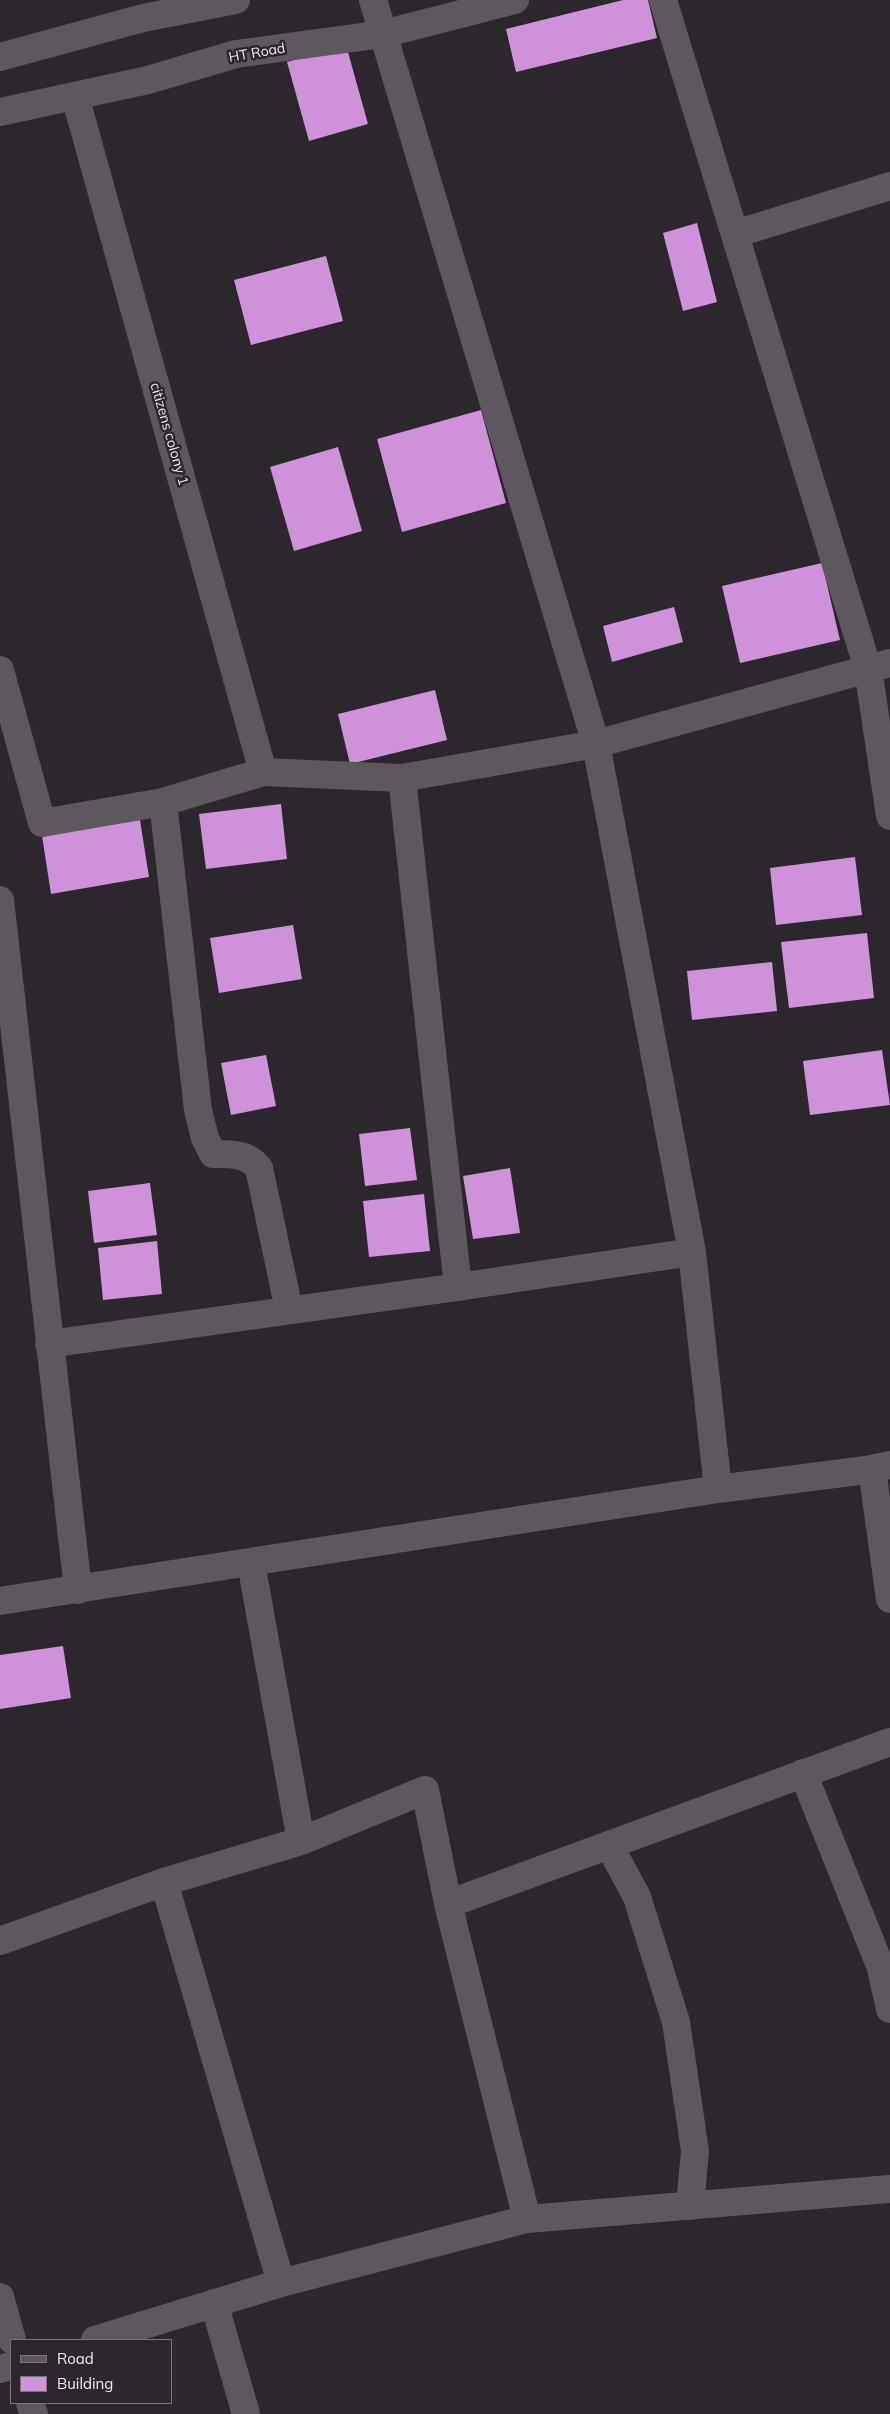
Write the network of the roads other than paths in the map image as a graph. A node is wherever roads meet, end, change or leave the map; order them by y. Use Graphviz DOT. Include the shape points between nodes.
graph roads {
  1 [pos="236,0"];
  2 [pos="373,0"];
  3 [pos="515,0"];
  4 [pos="663,0"];
  5 [pos="140,9"];
  6 [pos="384,34"];
  7 [pos="0,57"];
  8 [pos="75,96"];
  9 [pos="0,112"];
  10 [pos="890,186"];
  11 [pos="734,234"];
  12 [pos="879,666"];
  13 [pos="0,670"];
  14 [pos="596,744"];
  15 [pos="263,772"];
  16 [pos="402,778"];
  17 [pos="163,802"];
  18 [pos="890,816"];
  19 [pos="0,900"];
  20 [pos="692,1252"];
  21 [pos="458,1287"];
  22 [pos="289,1310"];
  23 [pos="49,1344"];
  24 [pos="881,1467"];
  25 [pos="718,1489"];
  26 [pos="251,1563"];
  27 [pos="78,1590"];
  28 [pos="890,1598"];
  29 [pos="0,1601"];
  30 [pos="890,1742"];
  31 [pos="803,1773"];
  32 [pos="302,1841"];
  33 [pos="609,1844"];
  34 [pos="164,1882"];
  35 [pos="448,1904"];
  36 [pos="0,1941"];
  37 [pos="885,1967"];
  38 [pos="890,2009"];
  39 [pos="890,2189"];
  40 [pos="690,2206"];
  41 [pos="527,2220"];
  42 [pos="281,2283"];
  43 [pos="0,2297"];
  44 [pos="214,2303"];
  45 [pos="12,2339"];
  46 [pos="98,2339"];
  47 [pos="246,2414"];
  1 -- 5 [label="street"];
  2 -- 6 [label="street"];
  3 -- 6 [label="street, HT Road"];
  4 -- 11 [label="street"];
  5 -- 7 [label="street"];
  6 -- 8 [label="street, HT Road" via="236,54 148,80"];
  6 -- 14 [label="street"];
  8 -- 9 [label="street, HT Road"];
  8 -- 15 [label="street, citizens colony 1"];
  10 -- 11 [label="street"];
  11 -- 12 [label="street"];
  12 -- 14 [label="street"];
  12 -- 18 [label="street"];
  13 -- 17 [label="street" via="42,823"];
  14 -- 16 [label="street"];
  14 -- 20 [label="street"];
  15 -- 16 [label="street"];
  15 -- 17 [label="street"];
  16 -- 21 [label="street"];
  17 -- 22 [label="street" via="200,1119 213,1154 235,1154 253,1160 259,1168"];
  19 -- 23 [label="street"];
  20 -- 21 [label="street"];
  20 -- 25 [label="street"];
  21 -- 22 [label="street"];
  22 -- 23 [label="street"];
  23 -- 27 [label="street"];
  24 -- 25 [label="street"];
  24 -- 28 [label="street"];
  25 -- 26 [label="street"];
  26 -- 27 [label="street"];
  26 -- 32 [label="street"];
  27 -- 29 [label="street"];
  30 -- 31 [label="street"];
  31 -- 33 [label="street"];
  31 -- 37 [label="street"];
  32 -- 34 [label="street"];
  32 -- 35 [label="street" via="425,1790"];
  33 -- 35 [label="street"];
  33 -- 40 [label="street" via="637,1897 676,2022 695,2151"];
  34 -- 36 [label="street"];
  34 -- 42 [label="street"];
  35 -- 41 [label="street"];
  37 -- 38 [label="street"];
  39 -- 40 [label="street"];
  40 -- 41 [label="street"];
  41 -- 42 [label="street"];
  42 -- 44 [label="street"];
  43 -- 45 [label="street"];
  44 -- 46 [label="street"];
  44 -- 47 [label="street"];
}
